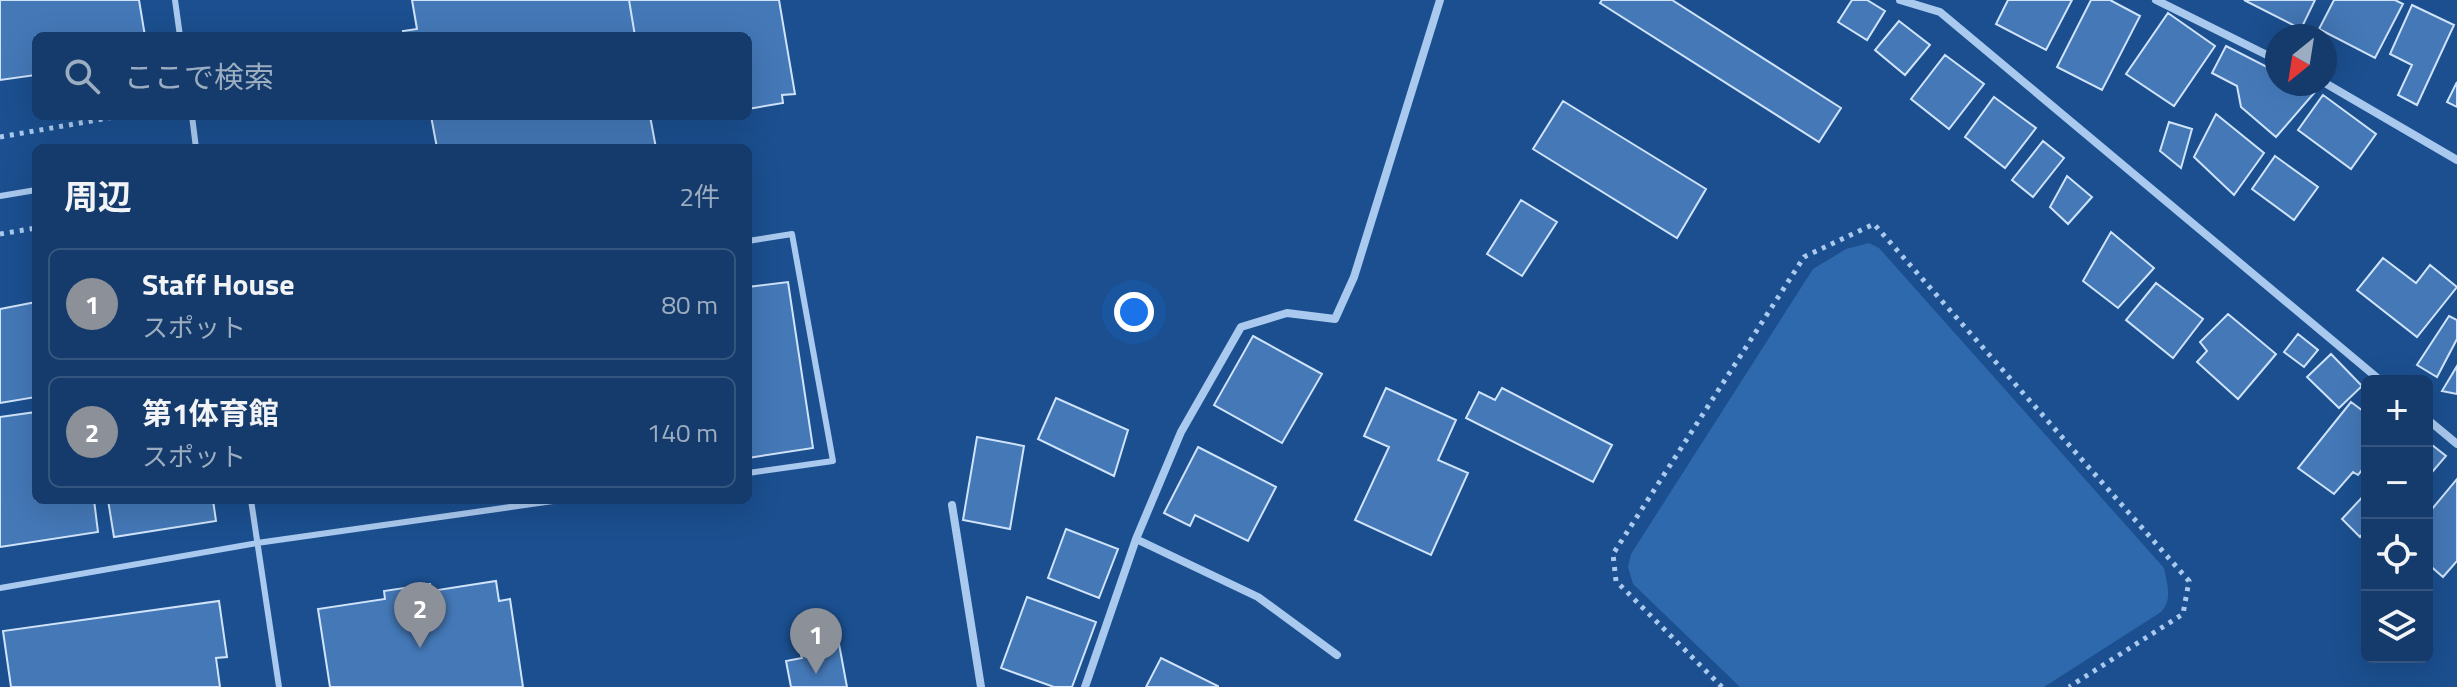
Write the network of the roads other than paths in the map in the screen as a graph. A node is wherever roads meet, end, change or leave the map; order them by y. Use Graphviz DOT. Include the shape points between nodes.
graph roads {
  1 [pos="175,0"];
  2 [pos="1440,0"];
  3 [pos="1900,0"];
  4 [pos="2156,0"];
  5 [pos="179,32"];
  6 [pos="2265,54"];
  7 [pos="2337,90"];
  8 [pos="192,120"];
  9 [pos="196,144"];
  10 [pos="2457,160"];
  11 [pos="32,191"];
  12 [pos="0,196"];
  13 [pos="752,240"];
  14 [pos="2374,375"];
  15 [pos="2433,424"];
  16 [pos="2457,444"];
  17 [pos="752,472"];
  18 [pos="252,504"];
  19 [pos="532,504"];
  20 [pos="952,505"];
  21 [pos="1136,539"];
  22 [pos="257,543"];
  23 [pos="0,588"];
  24 [pos="1337,655"];
  25 [pos="279,687"];
  26 [pos="981,687"];
  27 [pos="1085,687"];
  1 -- 5 [label="lane"];
  2 -- 21 [label="street" via="1354,277 1335,319 1287,313 1241,327 1181,432"];
  3 -- 14 [label="street" via="1940,12"];
  4 -- 6 [label="street"];
  7 -- 10 [label="street"];
  8 -- 9 [label="lane"];
  11 -- 12 [label="lane"];
  13 -- 17 [label="lane" via="792,234 833,461"];
  15 -- 16 [label="street"];
  18 -- 22 [label="lane"];
  19 -- 22 [label="lane"];
  20 -- 26 [label="street"];
  21 -- 24 [label="street" via="1258,597"];
  21 -- 27 [label="street"];
  22 -- 23 [label="lane"];
  22 -- 25 [label="lane"];
}
